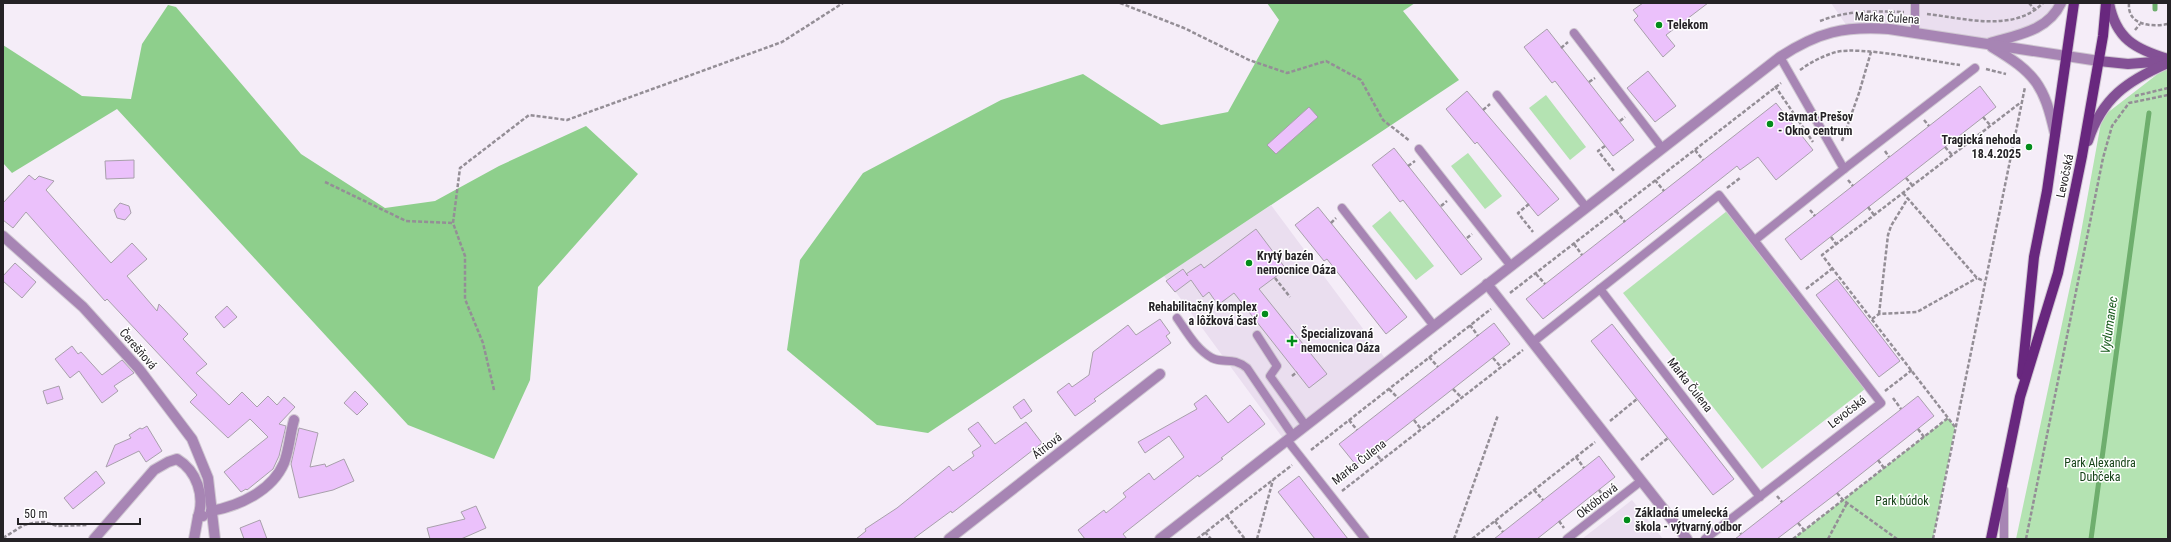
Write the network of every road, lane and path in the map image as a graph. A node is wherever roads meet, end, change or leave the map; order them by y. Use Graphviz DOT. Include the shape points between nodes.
graph roads {
  1 [pos="843,3"];
  2 [pos="1120,3"];
  3 [pos="1914,3"];
  4 [pos="2029,3"];
  5 [pos="2043,3"];
  6 [pos="2061,3"];
  7 [pos="2074,3"];
  8 [pos="2107,3"];
  9 [pos="2129,3"];
  10 [pos="2036,10"];
  11 [pos="1915,13"];
  12 [pos="2045,23"];
  13 [pos="2140,24"];
  14 [pos="2168,24"];
  15 [pos="1915,32"];
  16 [pos="1574,33"];
  17 [pos="2126,40"];
  18 [pos="1986,44"];
  19 [pos="1870,52"];
  20 [pos="2067,56"];
  21 [pos="1780,57"];
  22 [pos="2098,61"];
  23 [pos="2168,61"];
  24 [pos="1974,68"];
  25 [pos="1791,76"];
  26 [pos="2009,76"];
  27 [pos="2020,84"];
  28 [pos="1775,86"];
  29 [pos="2123,87"];
  30 [pos="2168,88"];
  31 [pos="1496,95"];
  32 [pos="2168,95"];
  33 [pos="2020,102"];
  34 [pos="1983,117"];
  35 [pos="1990,125"];
  36 [pos="2054,134"];
  37 [pos="1814,144"];
  38 [pos="1605,146"];
  39 [pos="1945,147"];
  40 [pos="1662,148"];
  41 [pos="1419,149"];
  42 [pos="1695,150"];
  43 [pos="1952,155"];
  44 [pos="2082,156"];
  45 [pos="1838,158"];
  46 [pos="1703,160"];
  47 [pos="1844,169"];
  48 [pos="1614,171"];
  49 [pos="1906,178"];
  50 [pos="1655,180"];
  51 [pos="325,182"];
  52 [pos="1912,185"];
  53 [pos="1664,191"];
  54 [pos="1903,193"];
  55 [pos="1908,198"];
  56 [pos="1529,204"];
  57 [pos="1586,207"];
  58 [pos="1868,207"];
  59 [pos="1342,208"];
  60 [pos="1616,211"];
  61 [pos="1874,215"];
  62 [pos="1624,222"];
  63 [pos="453,223"];
  64 [pos="1535,234"];
  65 [pos="3,236"];
  66 [pos="1831,237"];
  67 [pos="1755,240"];
  68 [pos="1574,244"];
  69 [pos="1836,244"];
  70 [pos="1582,255"];
  71 [pos="1511,266"];
  72 [pos="1833,268"];
  73 [pos="1536,274"];
  74 [pos="1275,278"];
  75 [pos="1977,278"];
  76 [pos="1984,281"];
  77 [pos="1487,284"];
  78 [pos="1545,284"];
  79 [pos="1600,289"];
  80 [pos="1798,296"];
  81 [pos="1290,297"];
  82 [pos="1500,301"];
  83 [pos="1879,314"];
  84 [pos="1177,318"];
  85 [pos="1872,319"];
  86 [pos="1470,325"];
  87 [pos="1434,326"];
  88 [pos="1257,335"];
  89 [pos="1478,336"];
  90 [pos="1533,342"];
  91 [pos="1429,357"];
  92 [pos="1493,358"];
  93 [pos="1438,367"];
  94 [pos="1501,367"];
  95 [pos="1912,370"];
  96 [pos="1297,372"];
  97 [pos="1160,374"];
  98 [pos="1292,376"];
  99 [pos="1454,388"];
  100 [pos="1389,389"];
  101 [pos="494,390"];
  102 [pos="2020,397"];
  103 [pos="1398,398"];
  104 [pos="1462,398"];
  105 [pos="1877,398"];
  106 [pos="1638,399"];
  107 [pos="1498,415"];
  108 [pos="1948,418"];
  109 [pos="294,420"];
  110 [pos="1349,420"];
  111 [pos="1414,420"];
  112 [pos="1609,422"];
  113 [pos="1306,426"];
  114 [pos="1955,427"];
  115 [pos="1421,429"];
  116 [pos="1918,429"];
  117 [pos="1357,430"];
  118 [pos="1924,437"];
  119 [pos="1290,438"];
  120 [pos="1668,438"];
  121 [pos="1597,441"];
  122 [pos="1374,451"];
  123 [pos="1301,458"];
  124 [pos="1576,458"];
  125 [pos="1382,460"];
  126 [pos="1878,460"];
  127 [pos="1640,461"];
  128 [pos="1584,468"];
  129 [pos="1884,468"];
  130 [pos="2004,478"];
  131 [pos="1273,480"];
  132 [pos="1642,481"];
  133 [pos="1534,490"];
  134 [pos="1837,493"];
  135 [pos="1760,497"];
  136 [pos="1333,498"];
  137 [pos="202,499"];
  138 [pos="1543,500"];
  139 [pos="1843,500"];
  140 [pos="1847,502"];
  141 [pos="212,511"];
  142 [pos="1227,516"];
  143 [pos="198,517"];
  144 [pos="1495,521"];
  145 [pos="1798,523"];
  146 [pos="107,525"];
  147 [pos="1804,530"];
  148 [pos="1205,532"];
  149 [pos="1503,532"];
  150 [pos="3,538"];
  151 [pos="94,539"];
  152 [pos="194,539"];
  153 [pos="215,539"];
  154 [pos="949,539"];
  155 [pos="1160,539"];
  156 [pos="1196,539"];
  157 [pos="1211,539"];
  158 [pos="1245,539"];
  159 [pos="1257,539"];
  160 [pos="1365,539"];
  161 [pos="1454,539"];
  162 [pos="1472,539"];
  163 [pos="1567,539"];
  164 [pos="1687,539"];
  165 [pos="1705,539"];
  166 [pos="1792,539"];
  167 [pos="1828,539"];
  168 [pos="1897,539"];
  169 [pos="1933,539"];
  170 [pos="1991,539"];
  171 [pos="2004,539"];
  172 [pos="2026,539"];
  1 -- 63 [label="path" via="782,42 568,120 529,115 460,168"];
  2 -- 41 [label="path" via="1184,28 1249,60 1288,73 1326,61 1361,80 1383,120"];
  3 -- 11 [label="lane"];
  4 -- 10 [label="path"];
  5 -- 10 [label="path"];
  6 -- 12 [label="street"];
  7 -- 20 [label="main road, Levočská"];
  8 -- 17 [label="street" via="2114,24"];
  8 -- 22 [label="main road, Levočská"];
  9 -- 13 [label="path" via="2132,15"];
  10 -- 11 [label="path" via="2013,20 1999,21"];
  10 -- 12 [label="path"];
  11 -- 15 [label="lane"];
  12 -- 18 [label="street" via="2027,33"];
  13 -- 14 [label="path"];
  13 -- 17 [label="path"];
  15 -- 18 [label="street, Marka Čulena"];
  15 -- 21 [label="street, Marka Čulena" via="1867,28 1845,30 1802,42"];
  16 -- 40 [label="lane"];
  17 -- 23 [label="street" via="2145,52"];
  18 -- 20 [label="street, Marka Čulena"];
  18 -- 36 [label="street" via="2014,60 2034,78 2048,105"];
  19 -- 24 [label="path"];
  19 -- 25 [label="path" via="1837,52 1810,63"];
  19 -- 45 [label="path"];
  20 -- 22 [label="street, Marka Čulena"];
  20 -- 36 [label="main road, Levočská"];
  21 -- 25 [label="lane"];
  21 -- 40 [label="street, Marka Čulena"];
  22 -- 23 [label="street" via="2128,64"];
  22 -- 44 [label="main road, Levočská"];
  23 -- 29 [label="street"];
  24 -- 26 [label="path" via="2003,72"];
  24 -- 47 [label="lane"];
  25 -- 28 [label="path"];
  25 -- 45 [label="lane"];
  27 -- 33 [label="path" via="2024,88"];
  28 -- 37 [label="path"];
  28 -- 42 [label="path"];
  29 -- 30 [label="path" via="2132,97"];
  29 -- 44 [label="street" via="2101,111"];
  31 -- 57 [label="lane"];
  32 -- 172 [label="path" via="2129,103 2112,126 2103,158"];
  33 -- 35 [label="path"];
  33 -- 76 [label="path"];
  34 -- 35 [label="path"];
  35 -- 43 [label="path"];
  36 -- 102 [label="main road, Levočská" via="2047,190 2034,257"];
  38 -- 48 [label="path" via="1598,151"];
  39 -- 43 [label="path"];
  40 -- 57 [label="street, Marka Čulena"];
  41 -- 71 [label="lane"];
  42 -- 46 [label="path"];
  42 -- 50 [label="path"];
  43 -- 52 [label="path"];
  44 -- 102 [label="main road, Levočská" via="2058,273"];
  45 -- 47 [label="lane"];
  47 -- 67 [label="lane"];
  49 -- 52 [label="path"];
  50 -- 53 [label="path"];
  50 -- 60 [label="path"];
  51 -- 63 [label="path" via="406,221"];
  52 -- 54 [label="path"];
  54 -- 55 [label="path"];
  54 -- 61 [label="path"];
  55 -- 75 [label="path"];
  55 -- 83 [label="path" via="1888,235"];
  56 -- 64 [label="path" via="1518,213"];
  57 -- 71 [label="street, Marka Čulena"];
  58 -- 61 [label="path"];
  59 -- 87 [label="lane"];
  60 -- 62 [label="path"];
  60 -- 68 [label="path"];
  61 -- 69 [label="path"];
  63 -- 101 [label="path" via="465,256 465,299 483,343"];
  65 -- 141 [label="street, Čerešňová" via="83,308 139,369 192,439 208,478"];
  66 -- 69 [label="path"];
  67 -- 79 [label="lane, Levočská" via="1719,195"];
  67 -- 80 [label="lane, Levočská"];
  68 -- 70 [label="path"];
  68 -- 73 [label="path"];
  69 -- 72 [label="path" via="1822,255"];
  71 -- 77 [label="street, Marka Čulena"];
  72 -- 80 [label="path"];
  72 -- 85 [label="path"];
  73 -- 78 [label="path"];
  73 -- 82 [label="path"];
  74 -- 81 [label="path"];
  75 -- 76 [label="path"];
  75 -- 83 [label="path" via="1917,312"];
  76 -- 114 [label="path"];
  77 -- 82 [label="street"];
  77 -- 87 [label="street, Marka Čulena"];
  79 -- 90 [label="lane"];
  79 -- 135 [label="lane, Marka Čulena"];
  80 -- 105 [label="lane, Levočská"];
  82 -- 86 [label="path"];
  82 -- 90 [label="street"];
  83 -- 85 [label="path"];
  84 -- 119 [label="lane, Marka Čulena" via="1196,346 1213,358 1238,361 1246,368"];
  85 -- 95 [label="path"];
  86 -- 89 [label="path"];
  86 -- 91 [label="path"];
  87 -- 113 [label="street, Marka Čulena"];
  88 -- 113 [label="lane" via="1277,366 1270,376"];
  90 -- 94 [label="path, Marka Čulena"];
  90 -- 132 [label="street"];
  91 -- 93 [label="path"];
  91 -- 100 [label="path"];
  92 -- 94 [label="path"];
  94 -- 104 [label="path, Marka Čulena"];
  95 -- 105 [label="path"];
  95 -- 108 [label="path"];
  96 -- 98 [label="path"];
  97 -- 154 [label="street, Átriová"];
  99 -- 104 [label="path"];
  100 -- 103 [label="path"];
  100 -- 110 [label="path"];
  102 -- 130 [label="main road, Levočská"];
  104 -- 115 [label="path, Marka Čulena"];
  105 -- 135 [label="lane, Levočská" via="1881,403"];
  106 -- 112 [label="path"];
  107 -- 161 [label="path"];
  108 -- 114 [label="path"];
  108 -- 118 [label="path"];
  109 -- 141 [label="street" via="284,463 276,475 259,492 240,504"];
  110 -- 117 [label="path"];
  110 -- 123 [label="path"];
  111 -- 115 [label="path"];
  113 -- 119 [label="street, Marka Čulena"];
  114 -- 169 [label="path"];
  115 -- 125 [label="path, Marka Čulena"];
  116 -- 118 [label="path"];
  118 -- 129 [label="path"];
  119 -- 123 [label="lane, Marka Čulena"];
  119 -- 155 [label="street, Marka Čulena"];
  120 -- 127 [label="path"];
  121 -- 124 [label="path"];
  122 -- 125 [label="path"];
  123 -- 131 [label="path"];
  123 -- 136 [label="lane, Marka Čulena"];
  124 -- 128 [label="path"];
  124 -- 133 [label="path"];
  125 -- 136 [label="path, Marka Čulena"];
  126 -- 129 [label="path"];
  129 -- 139 [label="path"];
  130 -- 170 [label="main road, Levočská"];
  130 -- 171 [label="lane"];
  131 -- 142 [label="path"];
  131 -- 159 [label="path"];
  132 -- 163 [label="lane, Októbrová"];
  132 -- 164 [label="street"];
  133 -- 138 [label="path"];
  133 -- 144 [label="path"];
  134 -- 139 [label="path"];
  135 -- 165 [label="lane, Levočská"];
  136 -- 160 [label="lane, Marka Čulena"];
  137 -- 141 [label="lane"];
  137 -- 143 [label="street"];
  137 -- 146 [label="street" via="195,477 186,464 178,459 154,470"];
  139 -- 140 [label="path"];
  139 -- 147 [label="path"];
  140 -- 167 [label="path"];
  140 -- 168 [label="path"];
  141 -- 143 [label="street"];
  141 -- 153 [label="street, Čerešňová"];
  142 -- 148 [label="path"];
  142 -- 158 [label="path"];
  143 -- 152 [label="street"];
  144 -- 149 [label="path"];
  144 -- 162 [label="path"];
  145 -- 147 [label="path"];
  146 -- 150 [label="path" via="58,526 44,522 33,523 24,525"];
  146 -- 151 [label="street"];
  147 -- 166 [label="path"];
  148 -- 156 [label="path"];
  148 -- 157 [label="path"];
}
